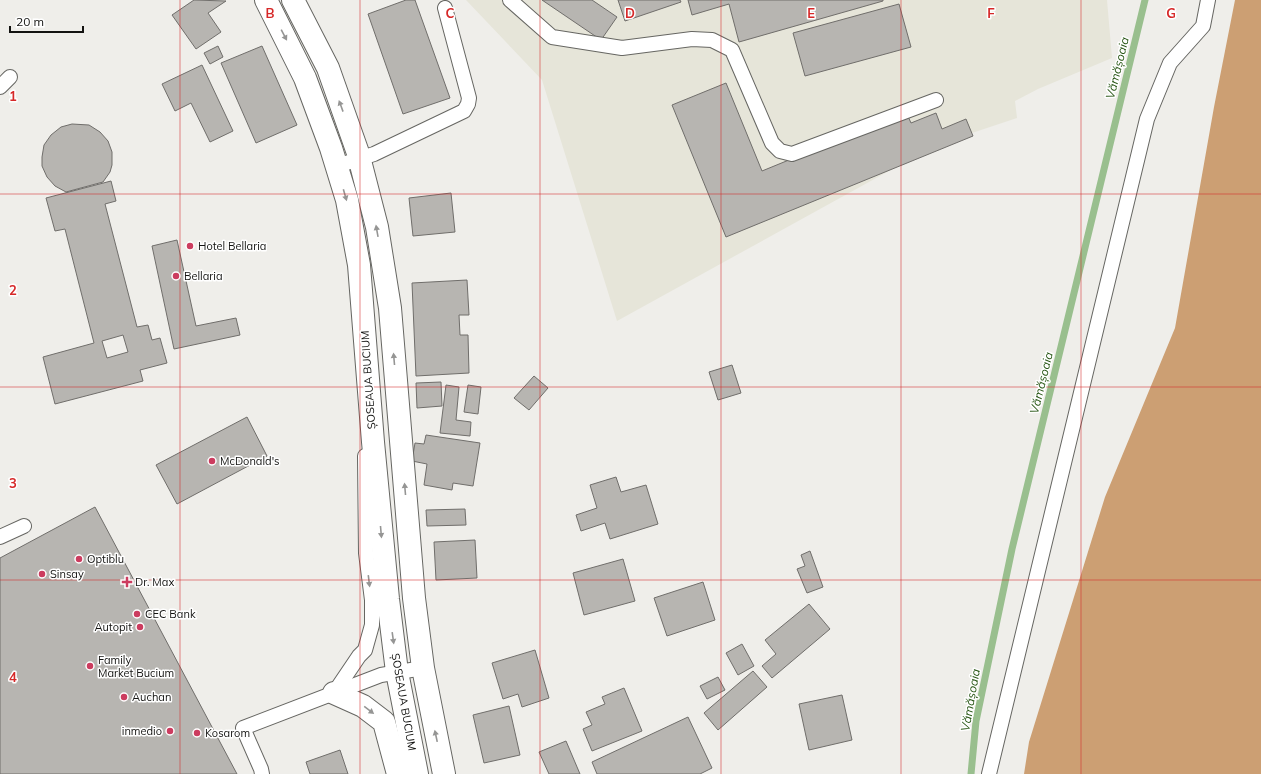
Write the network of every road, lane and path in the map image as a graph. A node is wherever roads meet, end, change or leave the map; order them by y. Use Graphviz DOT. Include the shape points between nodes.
graph roads {
  1 [pos="266,0"];
  2 [pos="293,0"];
  3 [pos="510,0"];
  4 [pos="1208,0"];
  5 [pos="445,8"];
  6 [pos="936,100"];
  7 [pos="359,159"];
  8 [pos="337,166"];
  9 [pos="367,360"];
  10 [pos="24,526"];
  11 [pos="0,537"];
  12 [pos="422,668"];
  13 [pos="397,672"];
  14 [pos="334,693"];
  15 [pos="262,774"];
  16 [pos="398,774"];
  17 [pos="417,774"];
  18 [pos="444,774"];
  19 [pos="989,774"];
  1 -- 8 [label="main road, ȘOSEAUA BUCIUM, one-way" via="305,78"];
  7 -- 2 [label="main road, one-way" via="328,68"];
  3 -- 6 [label="lane" via="552,37 622,48 692,39 712,40 725,46 732,50 772,143 780,151 792,154"];
  4 -- 19 [label="lane" via="1203,26 1170,63 1147,119"];
  5 -- 7 [label="lane" via="469,98 464,112"];
  7 -- 8 [label="lane"];
  12 -- 7 [label="main road, one-way" via="390,308 377,227"];
  8 -- 9 [label="main road, ȘOSEAUA BUCIUM, one-way" via="347,200 359,265"];
  9 -- 13 [label="main road, ȘOSEAUA BUCIUM, one-way" via="388,600"];
  9 -- 14 [label="lane, one-way" via="366,545 372,625 365,650"];
  10 -- 11 [label="lane"];
  12 -- 13 [label="lane"];
  18 -- 12 [label="main road, one-way"];
  13 -- 14 [label="lane" via="381,675"];
  13 -- 17 [label="main road, ȘOSEAUA BUCIUM"];
  14 -- 15 [label="lane" via="243,728"];
  14 -- 16 [label="main road, one-way" via="363,706 384,722"];
}
